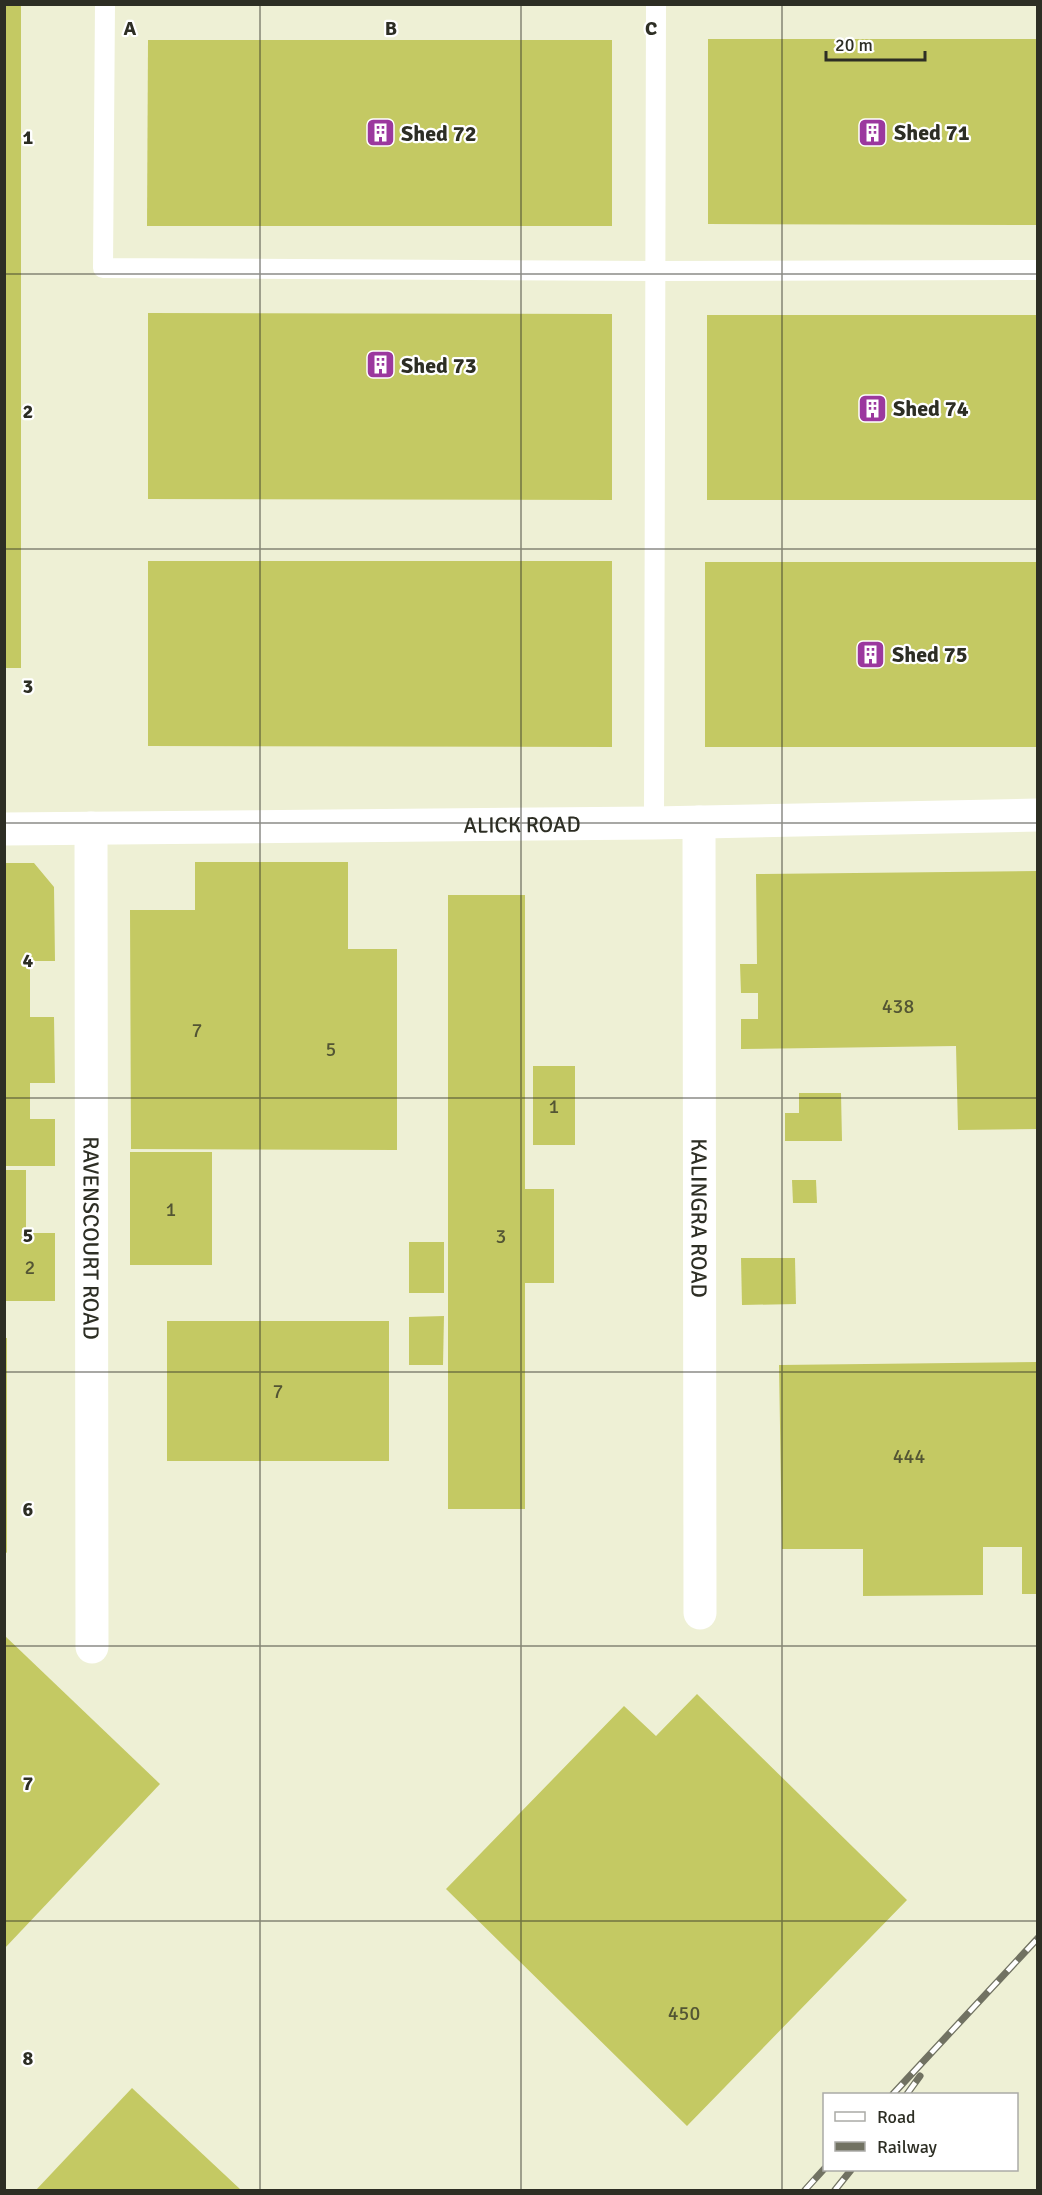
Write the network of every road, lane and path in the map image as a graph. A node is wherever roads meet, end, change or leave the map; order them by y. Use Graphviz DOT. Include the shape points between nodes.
graph roads {
  1 [pos="105,4"];
  2 [pos="656,4"];
  3 [pos="1038,270"];
  4 [pos="655,271"];
  5 [pos="1038,815"];
  6 [pos="699,822"];
  7 [pos="654,823"];
  8 [pos="91,828"];
  9 [pos="4,829"];
  10 [pos="700,1613"];
  11 [pos="92,1647"];
  1 -- 4 [label="lane" via="104,268"];
  2 -- 4 [label="lane"];
  3 -- 4 [label="lane"];
  4 -- 7 [label="lane"];
  5 -- 6 [label="street, ALICK ROAD"];
  6 -- 7 [label="street, ALICK ROAD"];
  6 -- 10 [label="street, KALINGRA ROAD"];
  7 -- 8 [label="street, ALICK ROAD"];
  8 -- 9 [label="street, ALICK ROAD"];
  8 -- 11 [label="street, RAVENSCOURT ROAD"];
}
